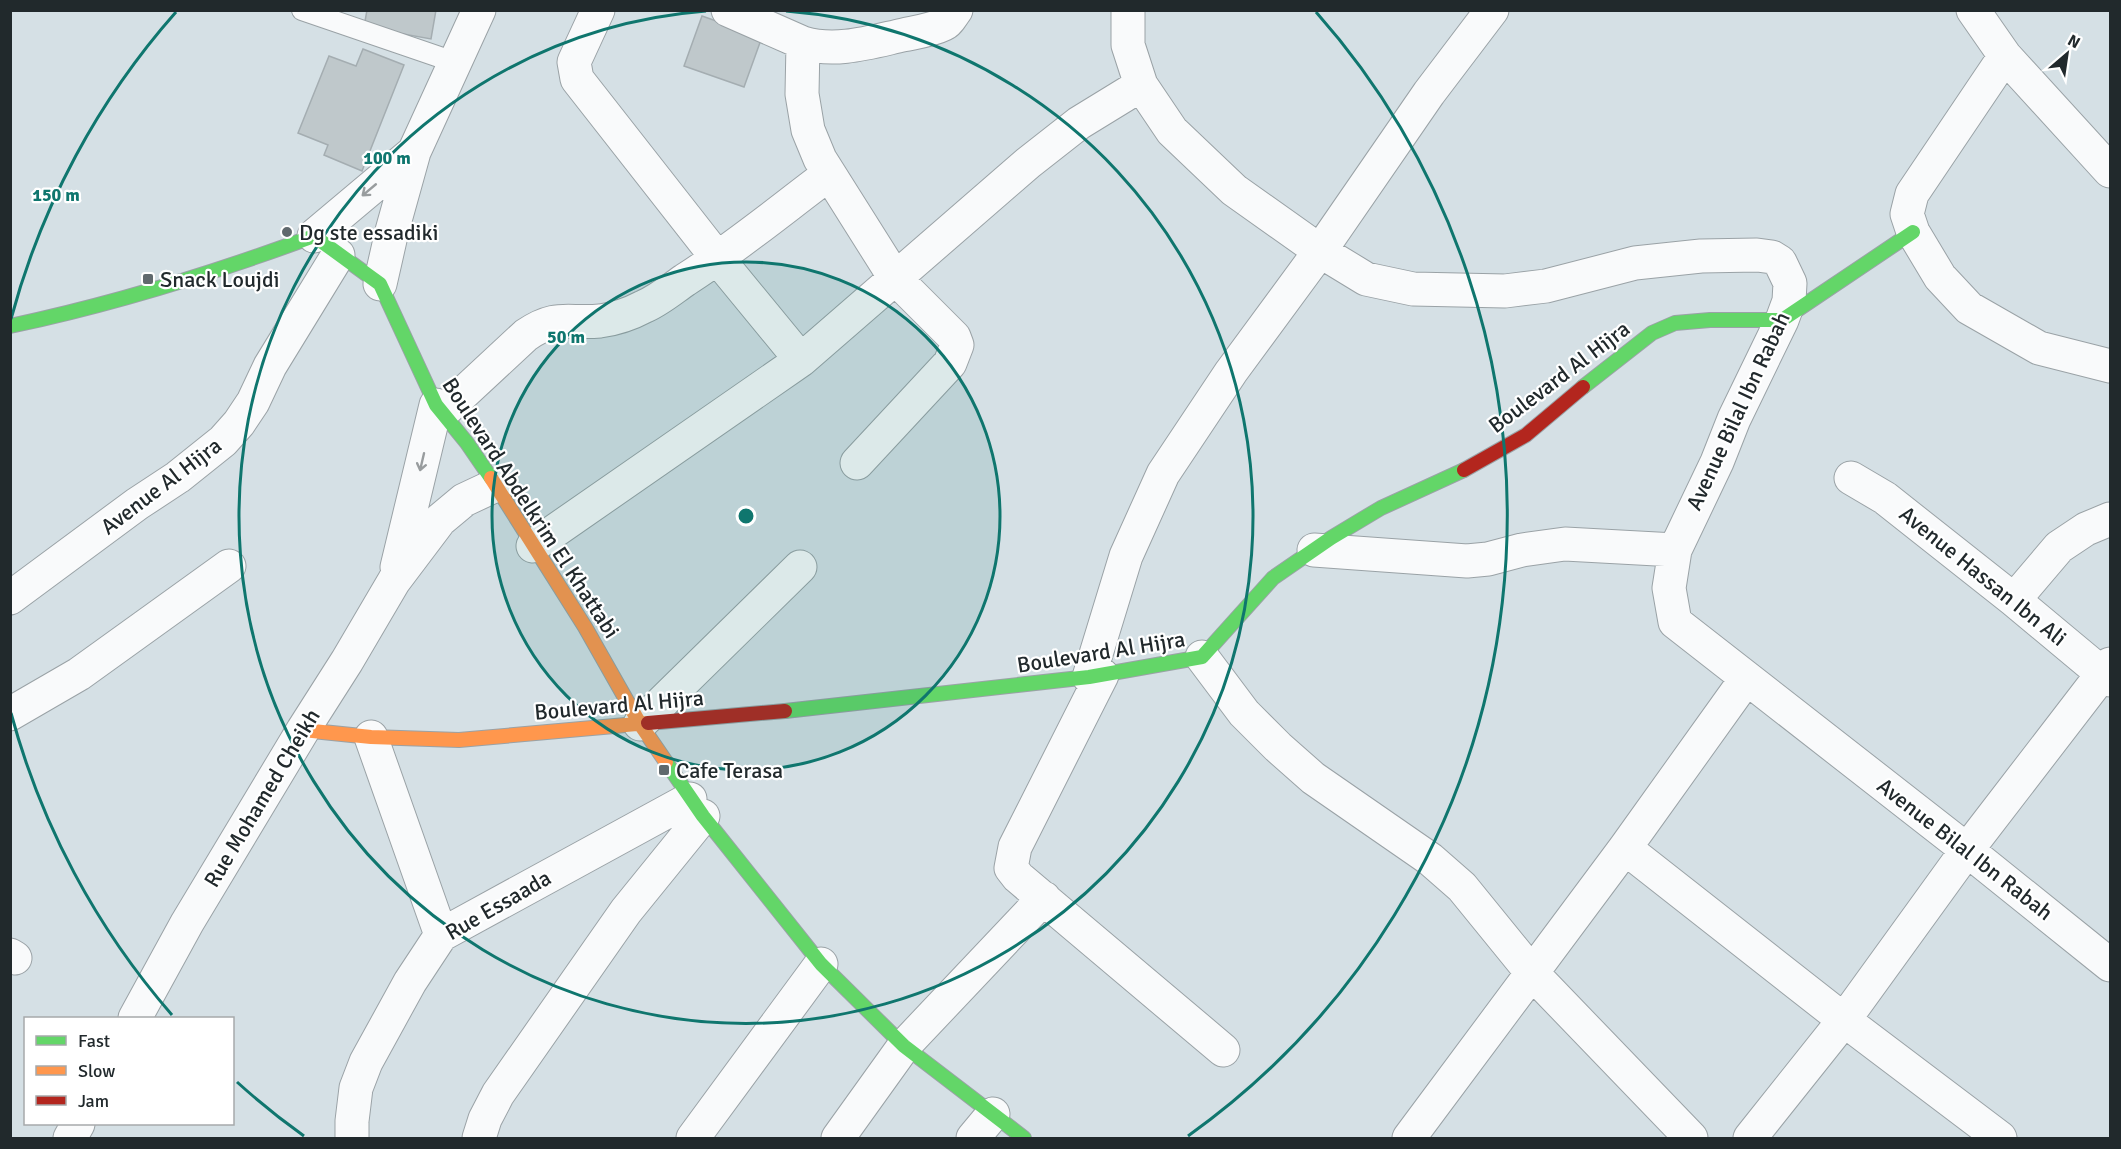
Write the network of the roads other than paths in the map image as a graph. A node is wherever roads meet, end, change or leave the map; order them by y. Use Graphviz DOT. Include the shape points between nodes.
graph roads {
  1 [pos="302,10"];
  2 [pos="479,10"];
  3 [pos="597,10"];
  4 [pos="728,10"];
  5 [pos="956,10"];
  6 [pos="1128,10"];
  7 [pos="1492,10"];
  8 [pos="1973,10"];
  9 [pos="803,43"];
  10 [pos="2005,56"];
  11 [pos="454,62"];
  12 [pos="1141,85"];
  13 [pos="414,152"];
  14 [pos="2110,171"];
  15 [pos="829,174"];
  16 [pos="1913,231"];
  17 [pos="326,245"];
  18 [pos="1320,251"];
  19 [pos="718,259"];
  20 [pos="895,279"];
  21 [pos="380,284"];
  22 [pos="1782,320"];
  23 [pos="10,326"];
  24 [pos="801,360"];
  25 [pos="2110,366"];
  26 [pos="439,409"];
  27 [pos="857,463"];
  28 [pos="1851,478"];
  29 [pos="496,485"];
  30 [pos="2110,519"];
  31 [pos="533,546"];
  32 [pos="1314,550"];
  33 [pos="1675,550"];
  34 [pos="229,566"];
  35 [pos="800,567"];
  36 [pos="394,581"];
  37 [pos="10,598"];
  38 [pos="2014,600"];
  39 [pos="1202,657"];
  40 [pos="2108,672"];
  41 [pos="1095,676"];
  42 [pos="1746,679"];
  43 [pos="10,714"];
  44 [pos="640,724"];
  45 [pos="303,730"];
  46 [pos="372,737"];
  47 [pos="696,808"];
  48 [pos="1625,848"];
  49 [pos="1967,850"];
  50 [pos="1044,898"];
  51 [pos="441,935"];
  52 [pos="821,964"];
  53 [pos="2110,965"];
  54 [pos="1532,973"];
  55 [pos="136,1017"];
  56 [pos="1844,1020"];
  57 [pos="904,1046"];
  58 [pos="1223,1050"];
  59 [pos="983,1126"];
  60 [pos="352,1138"];
  61 [pos="479,1138"];
  62 [pos="693,1138"];
  63 [pos="838,1138"];
  64 [pos="1024,1138"];
  65 [pos="1408,1138"];
  66 [pos="1692,1138"];
  67 [pos="1750,1138"];
  68 [pos="2000,1138"];
  1 -- 11 [label="lane"];
  2 -- 11 [label="street, Avenue Al Hijra"];
  3 -- 19 [label="street" via="574,63 577,79"];
  4 -- 9 [label="street"];
  5 -- 9 [label="street" via="947,23 852,46"];
  6 -- 12 [label="street, Avenue Bilal Ibn Rabah" via="1128,45"];
  7 -- 18 [label="street" via="1429,93"];
  8 -- 10 [label="street"];
  9 -- 15 [label="street" via="802,93 808,130"];
  10 -- 14 [label="street"];
  10 -- 16 [label="street" via="1912,194 1907,214"];
  11 -- 13 [label="street, Avenue Al Hijra"];
  12 -- 18 [label="street, Avenue Bilal Ibn Rabah" via="1172,131 1234,190"];
  12 -- 20 [label="street" via="1079,123 1028,163"];
  13 -- 17 [label="street, Avenue Al Hijra, one-way"];
  13 -- 21 [label="street, Avenue Al Hijra"];
  15 -- 19 [label="street"];
  15 -- 20 [label="street"];
  16 -- 22 [label="street"];
  16 -- 25 [label="street" via="1940,277 1969,308 2039,348"];
  17 -- 21 [label="street"];
  17 -- 23 [label="street"];
  17 -- 37 [label="street, Avenue Al Hijra" via="253,402 223,441"];
  18 -- 22 [label="street, Avenue Bilal Ibn Rabah" via="1366,279 1413,289 1453,291 1546,286 1635,263 1701,256 1772,257 1780,262 1790,283"];
  18 -- 41 [label="street" via="1231,372 1163,474 1126,556"];
  19 -- 24 [label="street"];
  19 -- 26 [label="street" via="645,307 622,316 602,321 555,321 540,326"];
  20 -- 24 [label="street"];
  20 -- 27 [label="street" via="954,337 956,350 950,363"];
  21 -- 26 [label="street, Boulevard Abdelkrim El Khattabi"];
  22 -- 32 [label="street, Boulevard Al Hijra" via="1675,323 1652,333 1526,435 1455,475 1381,508"];
  22 -- 33 [label="street, Avenue Bilal Ibn Rabah"];
  24 -- 31 [label="street"];
  26 -- 29 [label="street, Boulevard Abdelkrim El Khattabi"];
  26 -- 36 [label="street, Rue Mohamed Cheikh, one-way"];
  28 -- 38 [label="street, Avenue Hassan Ibn Ali" via="1885,498"];
  29 -- 31 [label="street, Boulevard Abdelkrim El Khattabi"];
  29 -- 36 [label="street, Rue Mohamed Cheikh" via="464,500 440,520"];
  30 -- 38 [label="street" via="2059,547"];
  31 -- 44 [label="street, Boulevard Abdelkrim El Khattabi"];
  32 -- 33 [label="street" via="1467,561 1565,544"];
  32 -- 39 [label="street, Boulevard Al Hijra" via="1273,578"];
  33 -- 42 [label="street, Avenue Bilal Ibn Rabah" via="1669,588 1675,622"];
  34 -- 43 [label="street" via="79,674"];
  35 -- 44 [label="street"];
  36 -- 45 [label="street, Rue Mohamed Cheikh"];
  38 -- 40 [label="street, Avenue Hassan Ibn Ali"];
  39 -- 41 [label="street, Boulevard Al Hijra"];
  39 -- 54 [label="street" via="1244,712 1305,770 1430,859 1462,887"];
  40 -- 49 [label="street"];
  41 -- 44 [label="street, Boulevard Al Hijra"];
  41 -- 50 [label="street" via="1011,860 1011,868 1018,877"];
  42 -- 48 [label="street"];
  42 -- 49 [label="street, Avenue Bilal Ibn Rabah"];
  44 -- 46 [label="street, Boulevard Al Hijra" via="459,740"];
  44 -- 47 [label="street, Boulevard Abdelkrim El Khattabi"];
  45 -- 46 [label="street, Boulevard Al Hijra"];
  45 -- 55 [label="street, Rue Mohamed Cheikh"];
  46 -- 51 [label="street"];
  47 -- 51 [label="street, Rue Essaada"];
  47 -- 52 [label="street, Boulevard Abdelkrim El Khattabi"];
  47 -- 61 [label="street" via="498,1094"];
  48 -- 54 [label="street"];
  48 -- 56 [label="street"];
  49 -- 53 [label="street, Avenue Bilal Ibn Rabah"];
  49 -- 56 [label="street"];
  50 -- 57 [label="street"];
  50 -- 58 [label="street"];
  51 -- 60 [label="street, Rue Essaada" via="366,1062 356,1088"];
  52 -- 57 [label="street, Boulevard Abdelkrim El Khattabi"];
  52 -- 62 [label="street"];
  54 -- 65 [label="street"];
  54 -- 66 [label="street"];
  56 -- 67 [label="street"];
  56 -- 68 [label="street"];
  57 -- 59 [label="street, Boulevard Abdelkrim El Khattabi"];
  57 -- 63 [label="street"];
  59 -- 64 [label="street, Boulevard Abdelkrim El Khattabi"];
}
